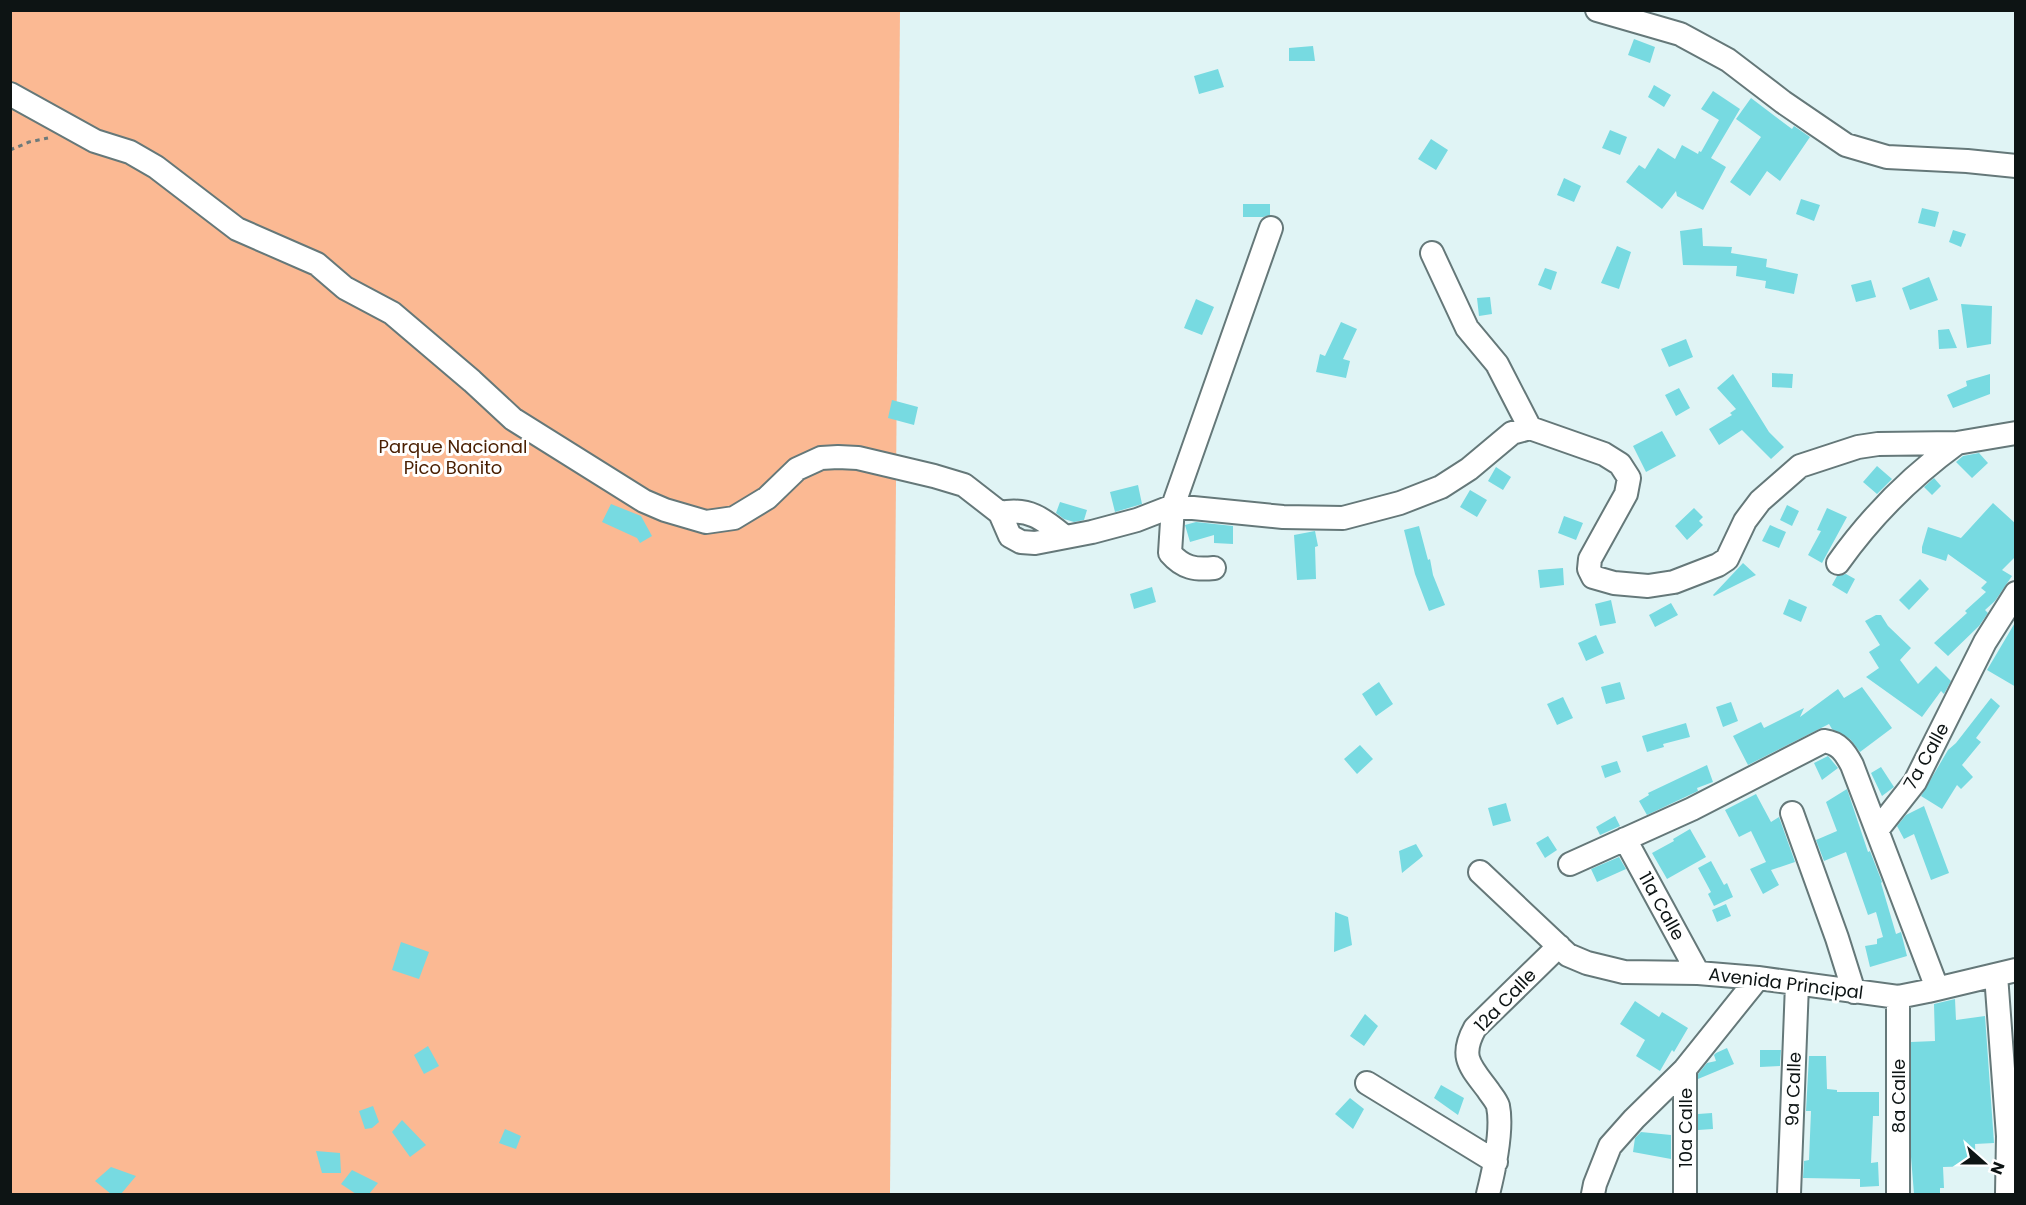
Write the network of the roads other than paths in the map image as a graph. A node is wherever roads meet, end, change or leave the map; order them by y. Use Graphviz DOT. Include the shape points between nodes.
graph roads {
  1 [pos="1597,10"];
  2 [pos="10,94"];
  3 [pos="2016,166"];
  4 [pos="1271,228"];
  5 [pos="1432,253"];
  6 [pos="1530,428"];
  7 [pos="2016,433"];
  8 [pos="1957,443"];
  9 [pos="1173,506"];
  10 [pos="1838,563"];
  11 [pos="1214,568"];
  12 [pos="2014,599"];
  13 [pos="1792,813"];
  14 [pos="1878,829"];
  15 [pos="1625,839"];
  16 [pos="1570,864"];
  17 [pos="1480,872"];
  18 [pos="1558,946"];
  19 [pos="1698,973"];
  20 [pos="2006,973"];
  21 [pos="1758,978"];
  22 [pos="1797,984"];
  23 [pos="1937,988"];
  24 [pos="1854,992"];
  25 [pos="1898,997"];
  26 [pos="1685,1070"];
  27 [pos="1367,1083"];
  28 [pos="1496,1162"];
  29 [pos="1488,1194"];
  30 [pos="1593,1194"];
  31 [pos="1685,1194"];
  32 [pos="1789,1194"];
  33 [pos="1898,1194"];
  34 [pos="2007,1194"];
  1 -- 3 [label="street" via="1680,34 1699,44 1728,60 1845,145 1887,157"];
  2 -- 9 [label="street" via="95,141 130,152 156,167 237,229 317,264 345,288 392,313 513,419 644,501 665,510 706,522 734,518 766,498 797,469 820,458 838,456 964,485 1000,513 1010,536 1021,542 1092,532"];
  4 -- 9 [label="street"];
  5 -- 6 [label="street" via="1467,328 1497,364"];
  6 -- 8 [label="street" via="1604,454 1620,464 1629,478 1626,494 1590,559 1589,568 1593,577 1648,586 1674,582 1727,559 1744,521 1760,501 1800,466 1878,444"];
  6 -- 9 [label="street" via="1512,433 1469,470 1442,487 1343,518 1283,517"];
  7 -- 8 [label="street"];
  8 -- 10 [label="street" via="1903,485 1858,534"];
  9 -- 11 [label="street" via="1170,553 1177,561 1198,570"];
  12 -- 14 [label="street, 7a Calle" via="1985,642 1915,782"];
  13 -- 24 [label="street"];
  14 -- 15 [label="street" via="1845,752 1833,742 1824,741"];
  14 -- 23 [label="street"];
  15 -- 16 [label="street"];
  15 -- 19 [label="street, 11a Calle"];
  17 -- 18 [label="street, Avenida Principal"];
  18 -- 19 [label="street, Avenida Principal" via="1587,963 1624,972"];
  18 -- 28 [label="street, 12a Calle" via="1475,1028 1468,1040 1468,1063 1497,1103"];
  19 -- 21 [label="street, Avenida Principal"];
  20 -- 23 [label="street, Avenida Principal"];
  20 -- 34 [label="street"];
  21 -- 22 [label="street, Avenida Principal"];
  21 -- 26 [label="street, 10a Calle"];
  22 -- 24 [label="street, Avenida Principal"];
  22 -- 32 [label="street, 9a Calle"];
  23 -- 25 [label="street, Avenida Principal"];
  24 -- 25 [label="street, Avenida Principal"];
  25 -- 33 [label="street, 8a Calle"];
  26 -- 30 [label="street" via="1610,1146"];
  26 -- 31 [label="street, 10a Calle"];
  27 -- 28 [label="street"];
  28 -- 29 [label="street, 12a Calle"];
}
